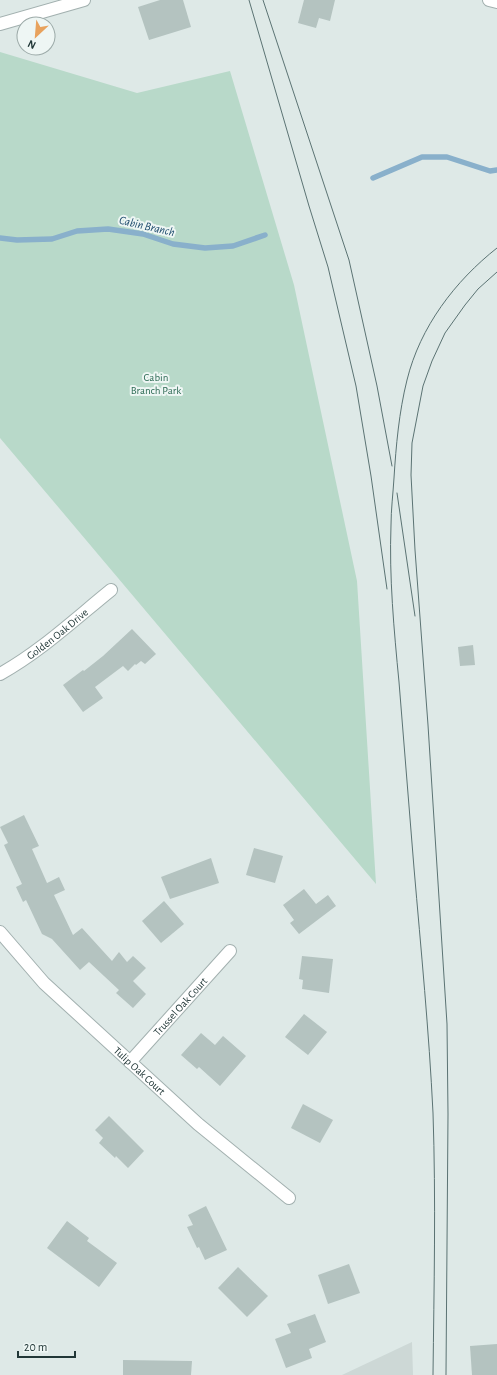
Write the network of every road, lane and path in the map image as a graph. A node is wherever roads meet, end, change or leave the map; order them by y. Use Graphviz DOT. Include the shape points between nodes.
graph roads {
  1 [pos="84,0"];
  2 [pos="489,0"];
  3 [pos="497,2"];
  4 [pos="0,24"];
  5 [pos="111,590"];
  6 [pos="0,674"];
  7 [pos="0,932"];
  8 [pos="230,951"];
  9 [pos="130,1062"];
  10 [pos="289,1198"];
  1 -- 4 [label="street"];
  2 -- 3 [label="street"];
  5 -- 6 [label="street, Golden Oak Drive" via="13,667"];
  7 -- 9 [label="street, Tulip Oak Court" via="44,983"];
  8 -- 9 [label="street, Trussel Oak Court"];
  9 -- 10 [label="street, Tulip Oak Court" via="198,1124"];
}
